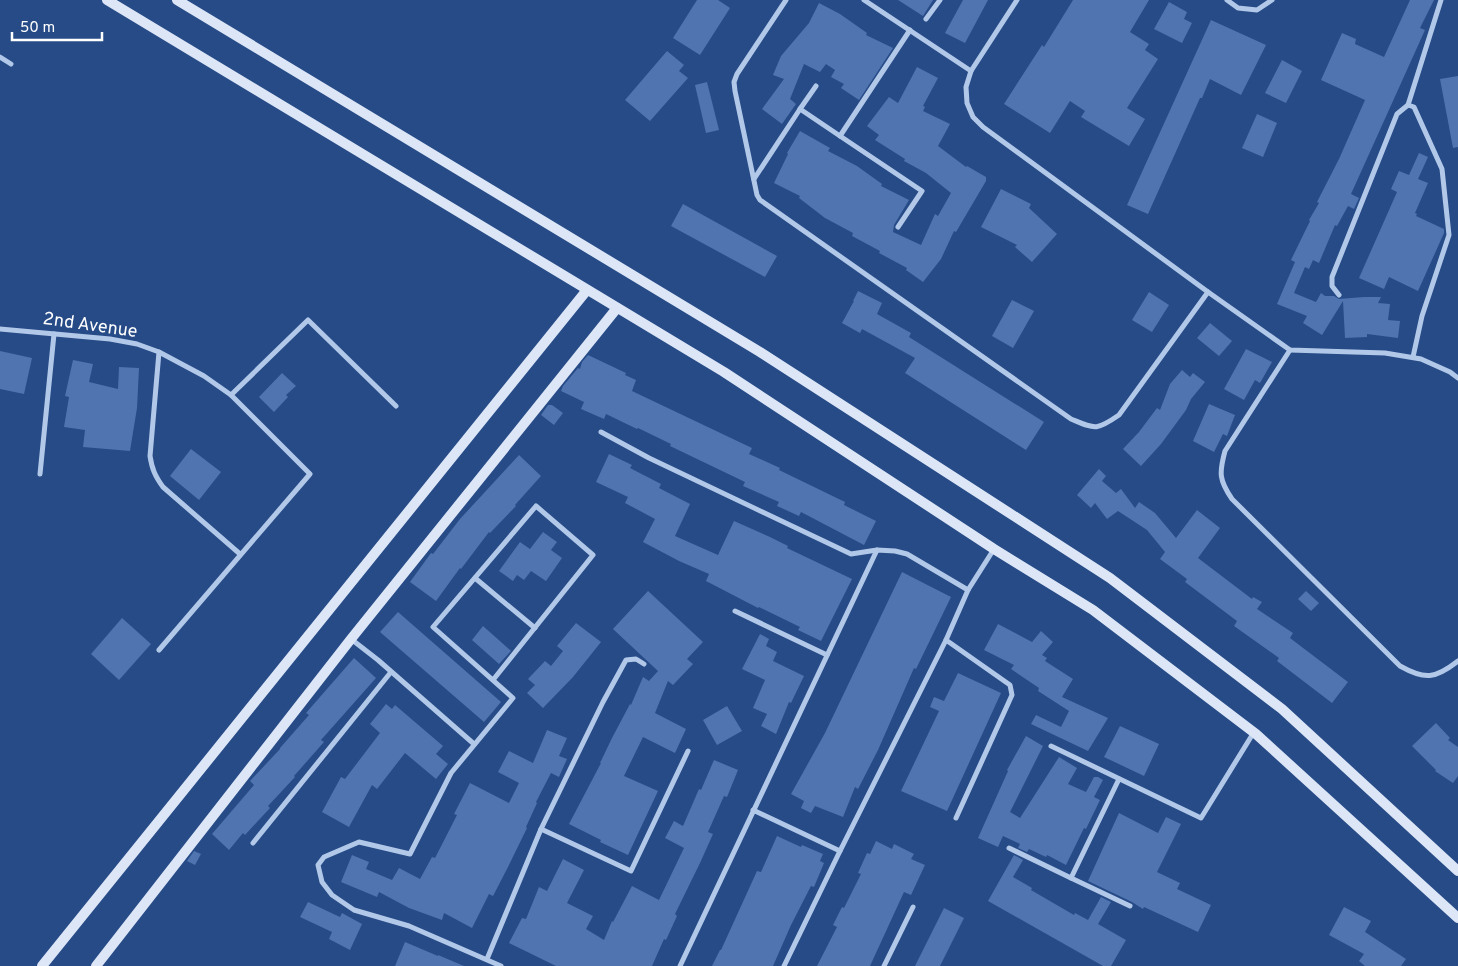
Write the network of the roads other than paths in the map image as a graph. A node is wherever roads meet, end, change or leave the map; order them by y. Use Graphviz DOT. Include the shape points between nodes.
graph roads {
  1 [pos="107,0"];
  2 [pos="177,0"];
  3 [pos="786,0"];
  4 [pos="864,0"];
  5 [pos="940,0"];
  6 [pos="1017,0"];
  7 [pos="1227,0"];
  8 [pos="1272,0"];
  9 [pos="1441,0"];
  10 [pos="926,19"];
  11 [pos="910,30"];
  12 [pos="0,57"];
  13 [pos="11,64"];
  14 [pos="971,71"];
  15 [pos="816,86"];
  16 [pos="1408,105"];
  17 [pos="800,109"];
  18 [pos="840,136"];
  19 [pos="754,178"];
  20 [pos="898,226"];
  21 [pos="587,290"];
  22 [pos="1208,292"];
  23 [pos="1339,295"];
  24 [pos="617,308"];
  25 [pos="0,329"];
  26 [pos="54,334"];
  27 [pos="1290,350"];
  28 [pos="159,352"];
  29 [pos="1413,358"];
  30 [pos="1458,378"];
  31 [pos="231,395"];
  32 [pos="396,406"];
  33 [pos="601,432"];
  34 [pos="40,474"];
  35 [pos="994,548"];
  36 [pos="876,550"];
  37 [pos="240,554"];
  38 [pos="475,578"];
  39 [pos="968,590"];
  40 [pos="735,611"];
  41 [pos="535,628"];
  42 [pos="351,639"];
  43 [pos="946,640"];
  44 [pos="159,650"];
  45 [pos="827,655"];
  46 [pos="1458,661"];
  47 [pos="644,664"];
  48 [pos="391,672"];
  49 [pos="493,680"];
  50 [pos="1254,732"];
  51 [pos="474,744"];
  52 [pos="1051,746"];
  53 [pos="688,751"];
  54 [pos="1119,779"];
  55 [pos="753,810"];
  56 [pos="956,818"];
  57 [pos="541,829"];
  58 [pos="253,842"];
  59 [pos="1010,848"];
  60 [pos="840,851"];
  61 [pos="1458,871"];
  62 [pos="1071,878"];
  63 [pos="1130,906"];
  64 [pos="913,907"];
  65 [pos="1458,918"];
  66 [pos="486,959"];
  67 [pos="42,966"];
  68 [pos="96,966"];
  69 [pos="501,966"];
  70 [pos="680,966"];
  71 [pos="784,966"];
  72 [pos="884,966"];
  1 -- 21 [label="street"];
  2 -- 61 [label="street" via="760,352 1110,578 1282,709"];
  3 -- 19 [label="street" via="734,82"];
  4 -- 11 [label="street"];
  5 -- 10 [label="street"];
  6 -- 14 [label="street"];
  7 -- 8 [label="street" via="1238,8 1257,10"];
  9 -- 16 [label="street"];
  11 -- 14 [label="street"];
  11 -- 18 [label="street"];
  12 -- 13 [label="street"];
  14 -- 22 [label="street" via="966,87 968,103 973,117 983,127"];
  15 -- 17 [label="street"];
  16 -- 23 [label="street" via="1397,114 1332,278 1332,286"];
  16 -- 29 [label="street" via="1414,107 1442,168 1449,235 1422,316"];
  17 -- 18 [label="street"];
  17 -- 19 [label="street"];
  18 -- 20 [label="street" via="922,191"];
  19 -- 22 [label="street" via="757,195 765,205 1071,419 1092,428 1119,415"];
  21 -- 24 [label="street"];
  21 -- 67 [label="street"];
  22 -- 27 [label="street"];
  24 -- 35 [label="street" via="732,378"];
  24 -- 42 [label="street"];
  25 -- 26 [label="street, 2nd Avenue"];
  26 -- 28 [label="street, 2nd Avenue" via="137,344"];
  26 -- 34 [label="street"];
  27 -- 29 [label="street" via="1384,353"];
  27 -- 46 [label="street" via="1225,451 1221,468 1223,485 1232,499 1400,666 1415,674 1429,676"];
  28 -- 31 [label="street, 2nd Avenue"];
  28 -- 37 [label="street" via="150,456 155,477"];
  29 -- 30 [label="street" via="1421,358"];
  31 -- 32 [label="street" via="308,320"];
  31 -- 37 [label="street, 2nd Avenue" via="310,474"];
  33 -- 36 [label="street" via="851,554"];
  35 -- 39 [label="street"];
  35 -- 50 [label="street" via="1093,610"];
  36 -- 39 [label="street" via="907,554"];
  36 -- 45 [label="street"];
  37 -- 44 [label="street"];
  38 -- 41 [label="street"];
  38 -- 41 [label="street" via="536,506 593,555"];
  38 -- 49 [label="street" via="433,627"];
  39 -- 43 [label="street"];
  40 -- 45 [label="street"];
  41 -- 49 [label="street"];
  42 -- 48 [label="street"];
  42 -- 68 [label="street"];
  43 -- 56 [label="street" via="1010,685 1012,696"];
  43 -- 60 [label="street"];
  45 -- 55 [label="street"];
  47 -- 57 [label="street" via="636,659 626,660"];
  48 -- 51 [label="street"];
  48 -- 58 [label="street"];
  49 -- 51 [label="street" via="513,698"];
  50 -- 54 [label="street" via="1201,818"];
  50 -- 65 [label="street"];
  51 -- 66 [label="street" via="451,773 410,854 359,842 324,857 318,865 322,882 332,895 354,910 409,926"];
  52 -- 54 [label="street"];
  53 -- 57 [label="street" via="631,871"];
  54 -- 62 [label="street"];
  55 -- 60 [label="street"];
  55 -- 70 [label="street"];
  57 -- 66 [label="street"];
  59 -- 62 [label="street"];
  60 -- 71 [label="street"];
  62 -- 63 [label="street"];
  64 -- 72 [label="street"];
  66 -- 69 [label="street"];
}
